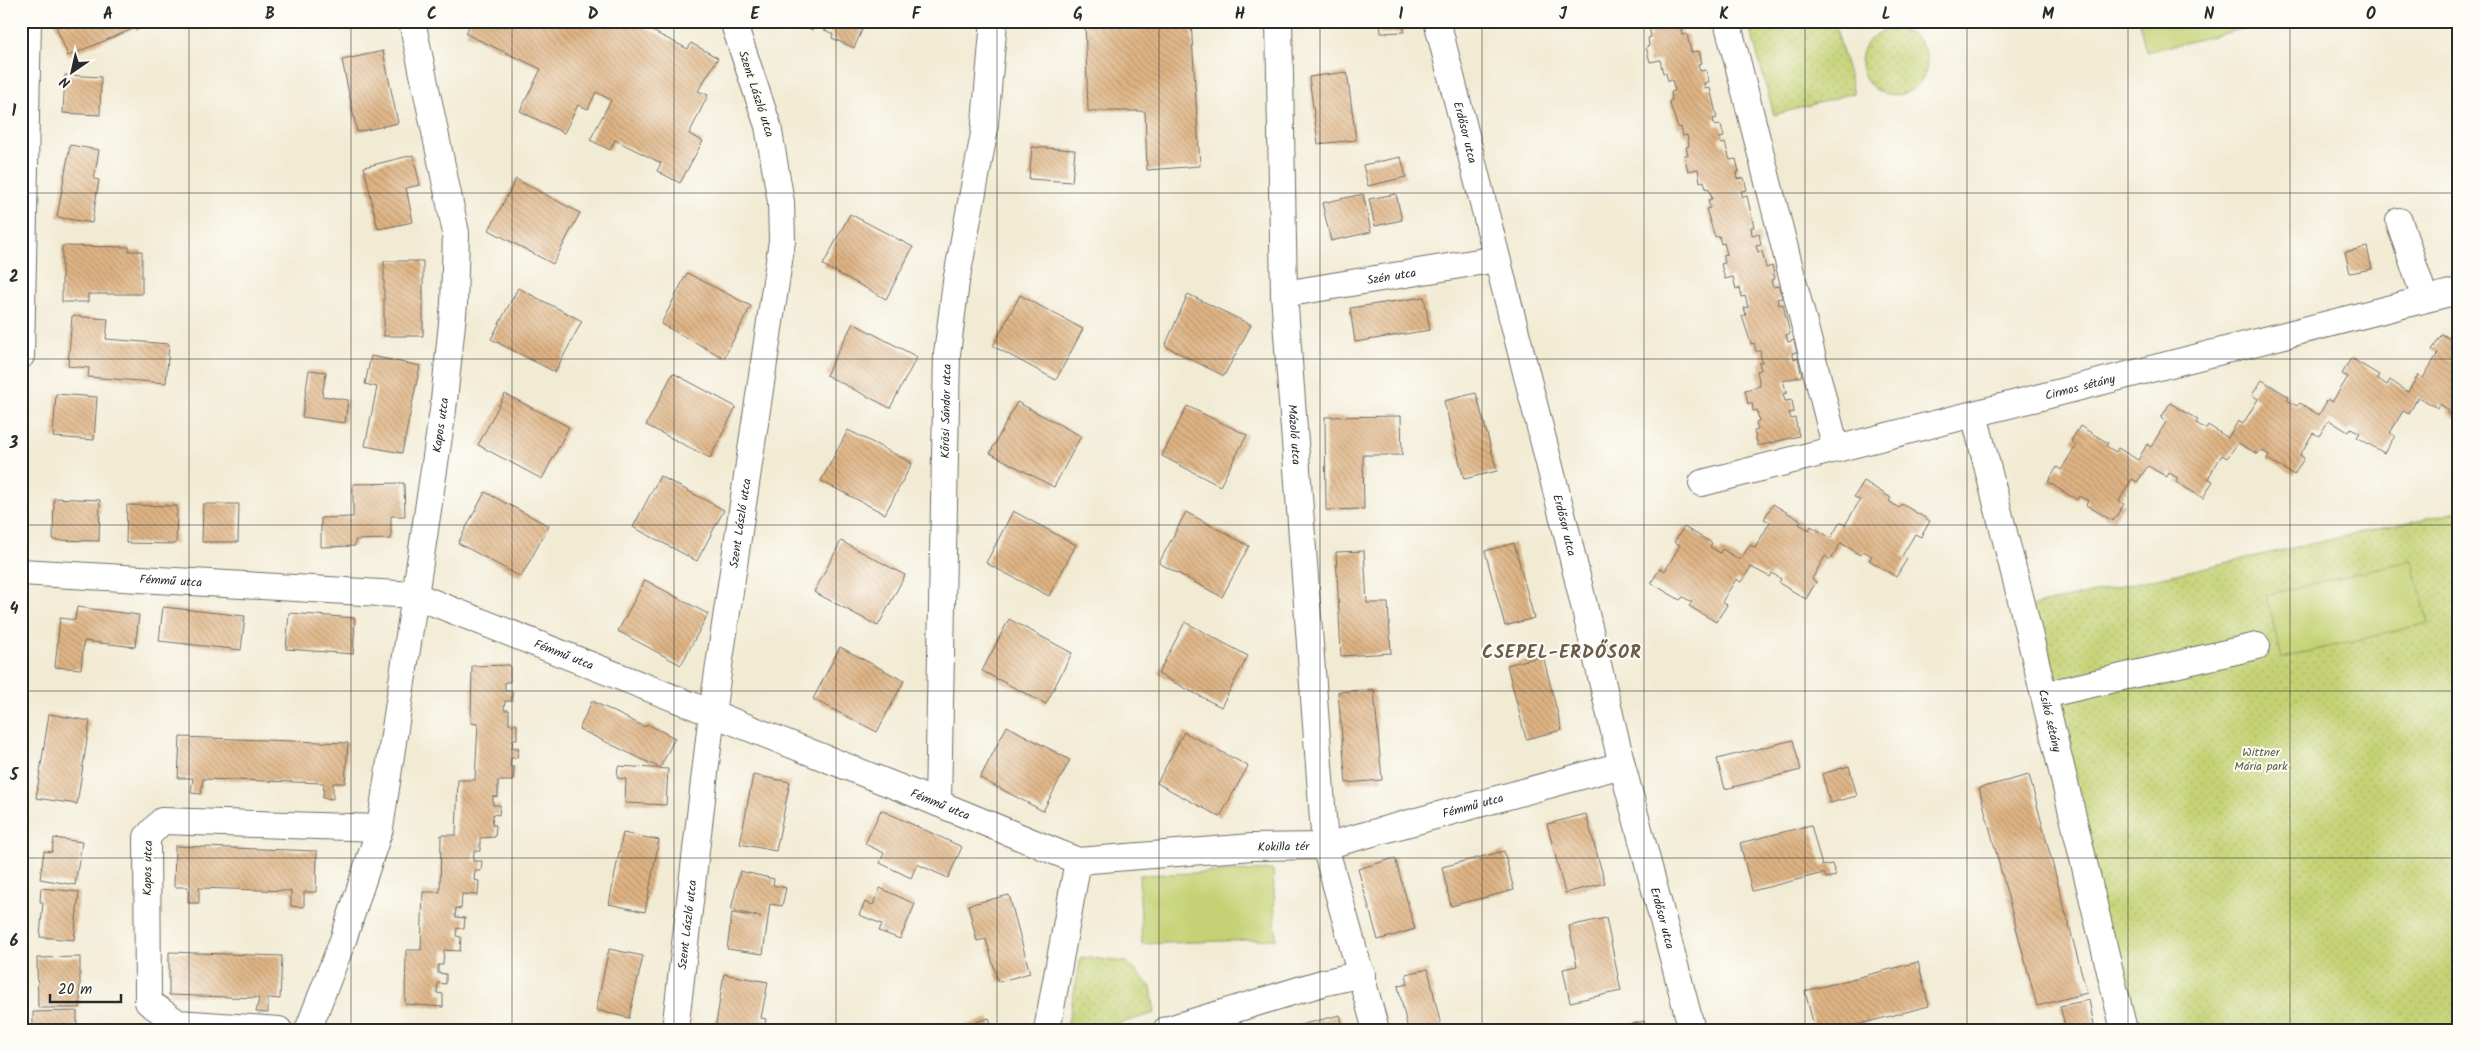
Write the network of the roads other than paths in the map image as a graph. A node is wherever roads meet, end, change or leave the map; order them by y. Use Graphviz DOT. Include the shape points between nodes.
graph roads {
  1 [pos="28,21"];
  2 [pos="412,21"];
  3 [pos="733,21"];
  4 [pos="994,21"];
  5 [pos="1279,21"];
  6 [pos="1437,21"];
  7 [pos="1727,21"];
  8 [pos="2400,221"];
  9 [pos="1497,260"];
  10 [pos="2458,291"];
  11 [pos="1284,294"];
  12 [pos="2425,299"];
  13 [pos="21,356"];
  14 [pos="1974,414"];
  15 [pos="1836,448"];
  16 [pos="1702,483"];
  17 [pos="21,572"];
  18 [pos="414,595"];
  19 [pos="2257,646"];
  20 [pos="2044,695"];
  21 [pos="712,713"];
  22 [pos="1622,765"];
  23 [pos="938,803"];
  24 [pos="380,828"];
  25 [pos="1324,846"];
  26 [pos="1078,861"];
  27 [pos="1362,974"];
  28 [pos="279,1030"];
  29 [pos="308,1030"];
  30 [pos="676,1030"];
  31 [pos="1047,1030"];
  32 [pos="1166,1030"];
  33 [pos="1376,1030"];
  34 [pos="1692,1030"];
  35 [pos="2124,1030"];
  1 -- 13 [label="street"];
  2 -- 18 [label="street, Kapos utca" via="456,233 454,304 444,400"];
  3 -- 21 [label="street, Szent László utca" via="768,126 781,202 782,242"];
  4 -- 23 [label="street, Kőrösi Sándor utca" via="984,134 956,282 947,354"];
  5 -- 11 [label="street, Mázoló utca"];
  6 -- 9 [label="street, Erdősor utca"];
  7 -- 15 [label="street"];
  8 -- 12 [label="street"];
  9 -- 11 [label="street, Szén utca"];
  9 -- 22 [label="street, Erdősor utca"];
  10 -- 12 [label="street, Cirmos sétány"];
  11 -- 25 [label="street, Mázoló utca"];
  12 -- 14 [label="street, Cirmos sétány"];
  14 -- 15 [label="street, Cirmos sétány"];
  14 -- 20 [label="street, Csikó sétány"];
  15 -- 16 [label="street, Cirmos sétány"];
  17 -- 18 [label="street, Fémmű utca"];
  18 -- 21 [label="street, Fémmű utca"];
  18 -- 24 [label="street, Kapos utca"];
  19 -- 20 [label="street"];
  20 -- 35 [label="street, Csikó sétány"];
  21 -- 23 [label="street, Fémmű utca"];
  21 -- 30 [label="street, Szent László utca"];
  22 -- 25 [label="street, Fémmű utca"];
  22 -- 34 [label="street, Erdősor utca"];
  23 -- 26 [label="street, Fémmű utca"];
  24 -- 28 [label="street, Kapos utca" via="162,821 147,837 148,1002 178,1023"];
  24 -- 29 [label="street, Kapos utca" via="343,940"];
  25 -- 26 [label="street, Kokilla tér" via="1252,847"];
  25 -- 27 [label="street, Kokilla tér"];
  26 -- 31 [label="street"];
  27 -- 32 [label="street"];
  27 -- 33 [label="street"];
}
